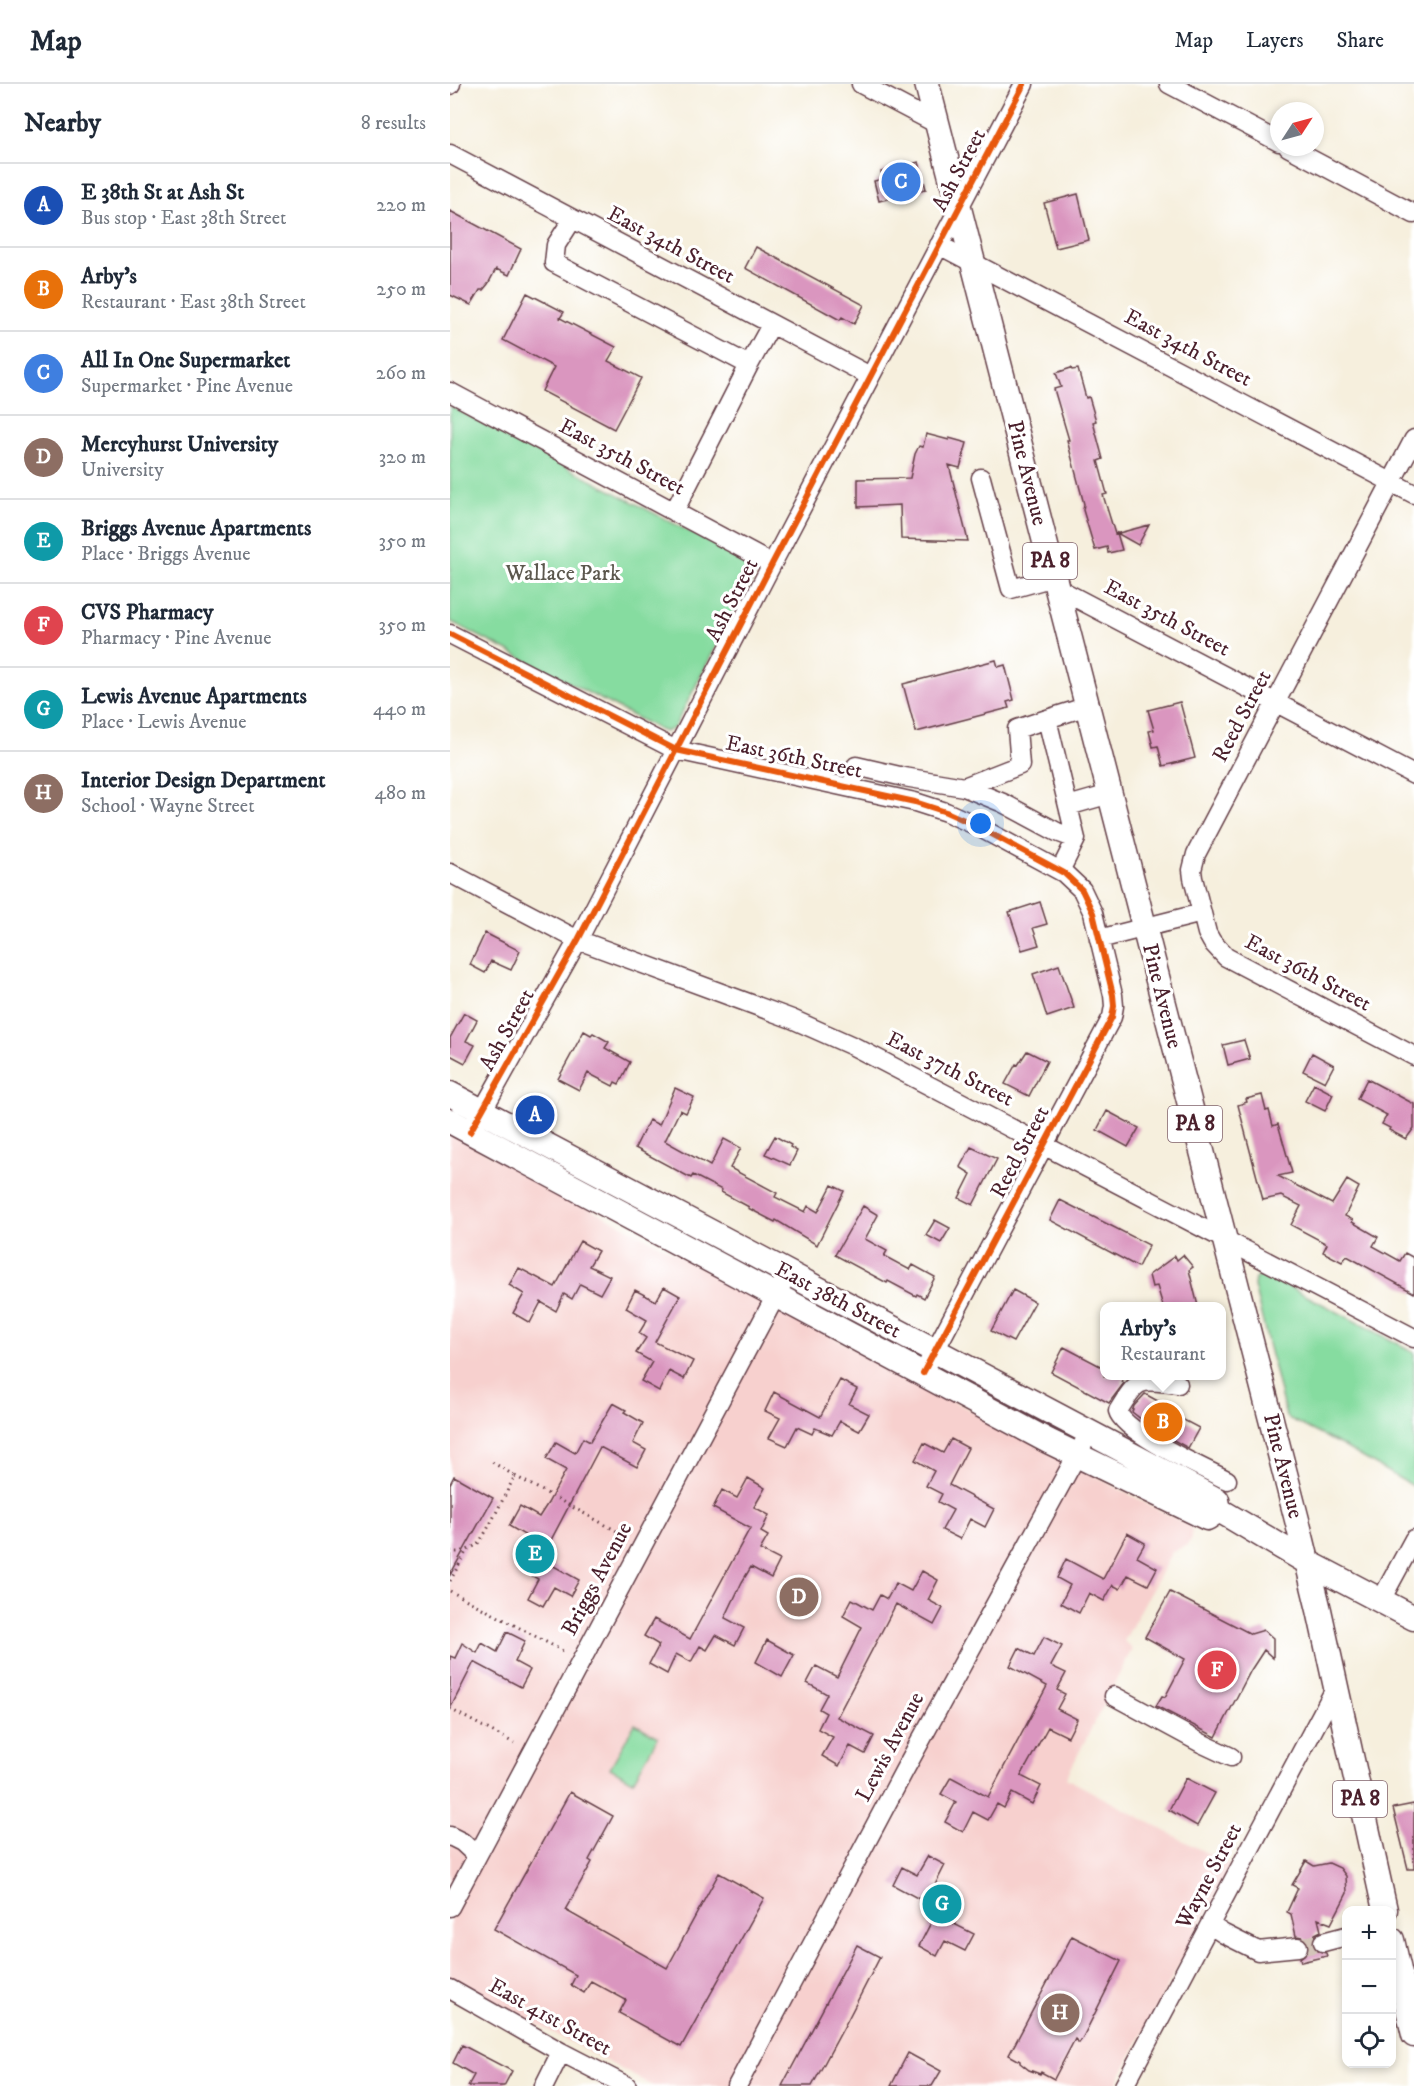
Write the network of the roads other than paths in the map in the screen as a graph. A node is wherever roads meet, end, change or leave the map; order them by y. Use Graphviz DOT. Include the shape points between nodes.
graph roads {
  1 [pos="861,84"];
  2 [pos="927,84"];
  3 [pos="1024,84"];
  4 [pos="1169,84"];
  5 [pos="937,124"];
  6 [pos="1270,137"];
  7 [pos="450,154"];
  8 [pos="1305,156"];
  9 [pos="959,208"];
  10 [pos="1414,214"];
  11 [pos="572,220"];
  12 [pos="939,245"];
  13 [pos="973,262"];
  14 [pos="771,325"];
  15 [pos="750,365"];
  16 [pos="870,376"];
  17 [pos="450,392"];
  18 [pos="1414,439"];
  19 [pos="981,478"];
  20 [pos="1391,482"];
  21 [pos="1414,494"];
  22 [pos="674,512"];
  23 [pos="772,564"];
  24 [pos="1056,582"];
  25 [pos="450,634"];
  26 [pos="1276,703"];
  27 [pos="1088,706"];
  28 [pos="1047,719"];
  29 [pos="676,750"];
  30 [pos="1414,775"];
  31 [pos="852,787"];
  32 [pos="964,787"];
  33 [pos="1110,794"];
  34 [pos="1068,806"];
  35 [pos="1076,839"];
  36 [pos="1060,872"];
  37 [pos="450,873"];
  38 [pos="1202,913"];
  39 [pos="1144,928"];
  40 [pos="1099,939"];
  41 [pos="578,940"];
  42 [pos="1414,1056"];
  43 [pos="450,1094"];
  44 [pos="482,1111"];
  45 [pos="460,1127"];
  46 [pos="1045,1144"];
  47 [pos="1224,1239"];
  48 [pos="788,1274"];
  49 [pos="775,1296"];
  50 [pos="1414,1338"];
  51 [pos="934,1351"];
  52 [pos="922,1373"];
  53 [pos="1178,1383"];
  54 [pos="1089,1433"];
  55 [pos="1076,1455"];
  56 [pos="1227,1480"];
  57 [pos="1220,1510"];
  58 [pos="1414,1539"];
  59 [pos="1307,1562"];
  60 [pos="1381,1600"];
  61 [pos="1414,1618"];
  62 [pos="1336,1687"];
  63 [pos="1114,1696"];
  64 [pos="1231,1757"];
  65 [pos="450,1836"];
  66 [pos="477,1856"];
  67 [pos="1384,1906"];
  68 [pos="450,1907"];
  69 [pos="1210,1925"];
  70 [pos="1342,1937"];
  71 [pos="1323,1942"];
  72 [pos="1298,1947"];
  73 [pos="1396,1957"];
  74 [pos="450,1989"];
  75 [pos="1414,2035"];
  76 [pos="561,2052"];
  77 [pos="544,2086"];
  78 [pos="627,2086"];
  79 [pos="737,2086"];
  80 [pos="1124,2086"];
  1 -- 5 [label="street"];
  2 -- 5 [label="main road, Pine Avenue / PA 8"];
  3 -- 9 [label="street, Ash Street"];
  4 -- 6 [label="street"];
  5 -- 9 [label="main road, Pine Avenue / PA 8"];
  7 -- 11 [label="street, East 34th Street"];
  8 -- 10 [label="street"];
  9 -- 12 [label="street, Ash Street"];
  9 -- 13 [label="main road, Pine Avenue / PA 8"];
  11 -- 14 [label="street, East 34th Street"];
  11 -- 15 [label="street" via="556,245 554,263"];
  12 -- 13 [label="street, East 34th Street"];
  12 -- 16 [label="street, Ash Street"];
  13 -- 20 [label="street, East 34th Street"];
  13 -- 24 [label="main road, Pine Avenue / PA 8"];
  14 -- 15 [label="street"];
  14 -- 16 [label="street, East 34th Street"];
  15 -- 22 [label="street"];
  16 -- 23 [label="street, Ash Street"];
  17 -- 22 [label="street, East 35th Street"];
  18 -- 20 [label="street, Reed Street"];
  19 -- 24 [label="street" via="1011,589"];
  20 -- 21 [label="street, East 34th Street"];
  20 -- 26 [label="street, Reed Street"];
  22 -- 23 [label="street, East 35th Street"];
  23 -- 29 [label="street, Ash Street"];
  24 -- 26 [label="street, East 35th Street"];
  24 -- 27 [label="main road, Pine Avenue / PA 8"];
  25 -- 29 [label="street, East 36th Street"];
  26 -- 30 [label="street, East 35th Street"];
  26 -- 38 [label="street, Reed Street" via="1193,861"];
  27 -- 28 [label="street"];
  27 -- 33 [label="main road, Pine Avenue / PA 8"];
  28 -- 32 [label="street" via="1017,729 1020,765"];
  28 -- 34 [label="street"];
  29 -- 31 [label="street, East 36th Street"];
  29 -- 41 [label="street, Ash Street"];
  31 -- 32 [label="street" via="856,766"];
  31 -- 36 [label="street, East 36th Street" via="946,812"];
  32 -- 35 [label="street"];
  33 -- 34 [label="street"];
  33 -- 39 [label="main road, Pine Avenue / PA 8"];
  34 -- 35 [label="street"];
  35 -- 36 [label="street"];
  36 -- 40 [label="street, East 36th Street" via="1074,881 1089,901"];
  37 -- 41 [label="street, East 37th Street"];
  38 -- 39 [label="street"];
  38 -- 42 [label="street, East 36th Street" via="1212,942 1226,957"];
  39 -- 40 [label="street"];
  39 -- 47 [label="main road, Pine Avenue / PA 8"];
  40 -- 46 [label="street, Reed Street" via="1113,995 1112,1017"];
  41 -- 44 [label="street, Ash Street"];
  41 -- 46 [label="street, East 37th Street" via="833,1037"];
  43 -- 44 [label="main road, East 38th Street"];
  44 -- 45 [label="street, Ash Street"];
  44 -- 48 [label="main road, East 38th Street"];
  45 -- 49 [label="main road, East 38th Street"];
  46 -- 47 [label="street, East 37th Street"];
  46 -- 51 [label="street, Reed Street"];
  47 -- 50 [label="street, East 37th Street"];
  47 -- 59 [label="main road, Pine Avenue / PA 8"];
  48 -- 49 [label="street, Briggs Avenue"];
  48 -- 51 [label="main road, East 38th Street"];
  49 -- 52 [label="main road, East 38th Street"];
  49 -- 66 [label="street, Briggs Avenue"];
  51 -- 52 [label="street, Reed Street"];
  51 -- 54 [label="main road, East 38th Street"];
  52 -- 55 [label="main road, East 38th Street"];
  53 -- 56 [label="street" via="1139,1383 1131,1388 1118,1411 1119,1417 1136,1432"];
  54 -- 55 [label="street, Lewis Avenue"];
  54 -- 57 [label="main road, East 38th Street" via="1217,1500"];
  55 -- 57 [label="main road, East 38th Street" via="1207,1518"];
  55 -- 79 [label="street, Lewis Avenue"];
  57 -- 59 [label="main road, East 38th Street"];
  58 -- 60 [label="street"];
  59 -- 60 [label="main road, East 38th Street"];
  59 -- 62 [label="main road, Pine Avenue / PA 8"];
  60 -- 61 [label="main road, East 38th Street"];
  62 -- 67 [label="main road, Pine Avenue / PA 8"];
  62 -- 69 [label="street, Wayne Street"];
  63 -- 64 [label="street"];
  65 -- 66 [label="street"];
  66 -- 68 [label="street, Briggs Avenue"];
  69 -- 72 [label="street" via="1258,1951"];
  69 -- 80 [label="street, Wayne Street"];
  70 -- 71 [label="street"];
  73 -- 75 [label="main road"];
  74 -- 76 [label="street, East 41st Street"];
  76 -- 77 [label="street"];
  76 -- 78 [label="street, East 41st Street"];
}
